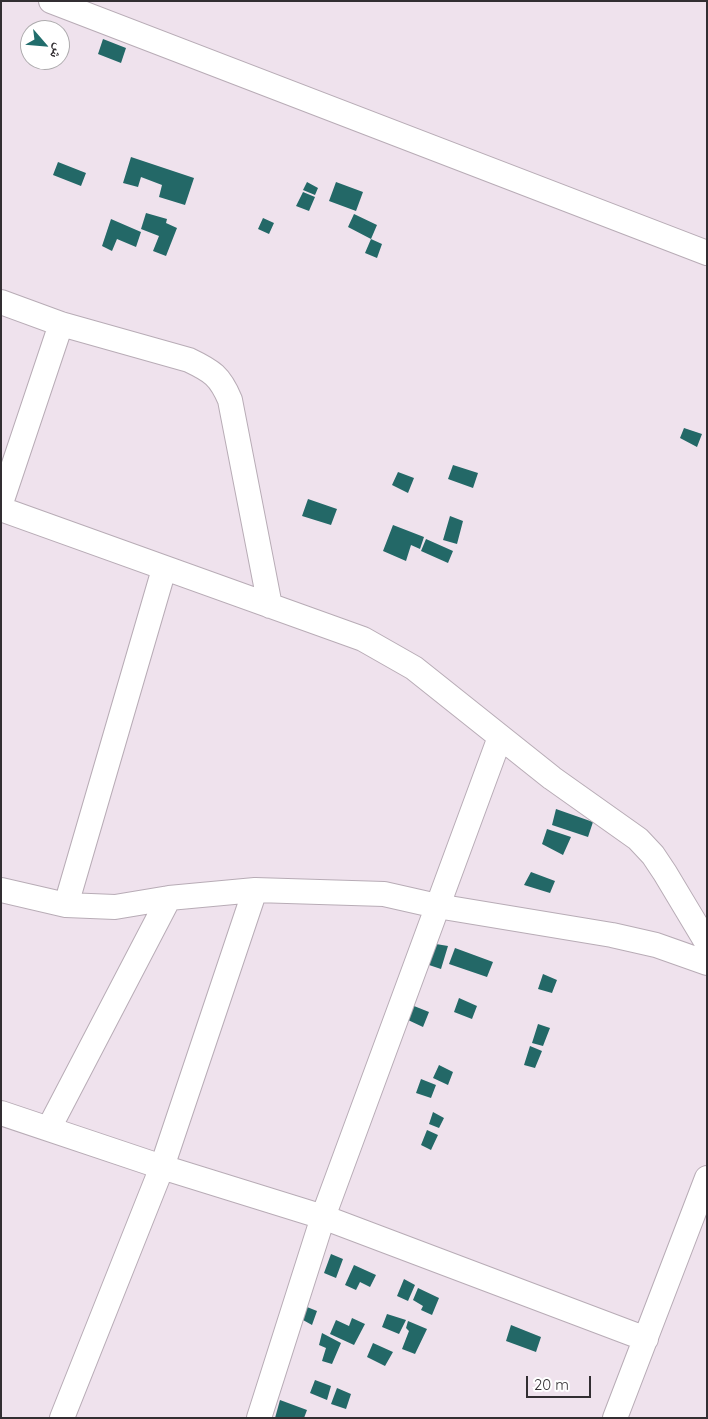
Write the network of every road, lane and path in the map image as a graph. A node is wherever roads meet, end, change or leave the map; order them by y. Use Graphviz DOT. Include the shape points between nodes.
graph roads {
  1 [pos="51,1"];
  2 [pos="707,253"];
  3 [pos="1,302"];
  4 [pos="61,324"];
  5 [pos="1,503"];
  6 [pos="1,509"];
  7 [pos="164,569"];
  8 [pos="270,606"];
  9 [pos="500,737"];
  10 [pos="1,890"];
  11 [pos="255,890"];
  12 [pos="169,898"];
  13 [pos="66,904"];
  14 [pos="437,906"];
  15 [pos="707,943"];
  16 [pos="707,963"];
  17 [pos="1,1112"];
  18 [pos="49,1128"];
  19 [pos="162,1167"];
  20 [pos="707,1178"];
  21 [pos="323,1218"];
  22 [pos="646,1339"];
  23 [pos="62,1418"];
  24 [pos="259,1418"];
  25 [pos="615,1418"];
  1 -- 2 [label="street"];
  3 -- 4 [label="street"];
  4 -- 5 [label="street"];
  4 -- 8 [label="street" via="189,360 208,369 223,384 230,400"];
  6 -- 7 [label="street"];
  7 -- 8 [label="street"];
  7 -- 13 [label="street"];
  8 -- 9 [label="street" via="363,639 414,668"];
  9 -- 14 [label="street"];
  9 -- 15 [label="street" via="638,839 666,873"];
  10 -- 13 [label="street"];
  11 -- 12 [label="street"];
  11 -- 14 [label="street" via="384,894"];
  11 -- 19 [label="street"];
  12 -- 13 [label="street" via="115,907"];
  12 -- 18 [label="street"];
  14 -- 16 [label="street" via="612,935 656,945"];
  14 -- 21 [label="street"];
  17 -- 18 [label="street"];
  18 -- 19 [label="street"];
  19 -- 21 [label="street"];
  19 -- 23 [label="street"];
  20 -- 22 [label="street"];
  21 -- 22 [label="street"];
  21 -- 24 [label="street"];
  22 -- 25 [label="street"];
}
